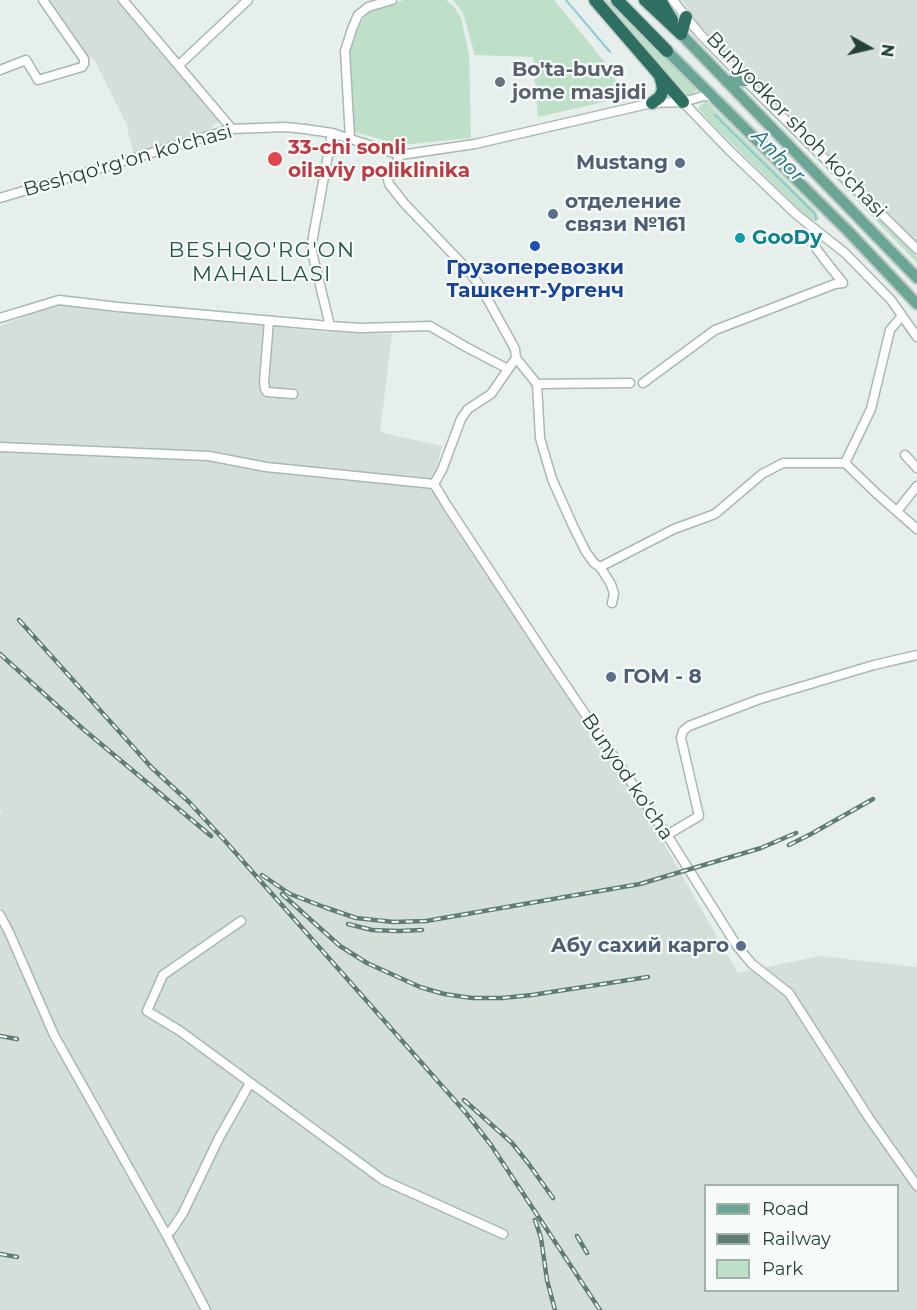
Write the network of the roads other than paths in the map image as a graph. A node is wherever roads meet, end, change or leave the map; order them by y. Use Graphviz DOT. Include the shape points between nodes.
graph roads {
  1 [pos="43,0"];
  2 [pos="123,0"];
  3 [pos="248,0"];
  4 [pos="392,0"];
  5 [pos="596,0"];
  6 [pos="617,0"];
  7 [pos="645,0"];
  8 [pos="660,0"];
  9 [pos="675,3"];
  10 [pos="686,17"];
  11 [pos="681,34"];
  12 [pos="667,51"];
  13 [pos="179,65"];
  14 [pos="0,70"];
  15 [pos="658,72"];
  16 [pos="726,81"];
  17 [pos="746,81"];
  18 [pos="715,97"];
  19 [pos="683,102"];
  20 [pos="652,103"];
  21 [pos="232,129"];
  22 [pos="332,133"];
  23 [pos="350,138"];
  24 [pos="400,155"];
  25 [pos="0,198"];
  26 [pos="814,228"];
  27 [pos="917,249"];
  28 [pos="917,278"];
  29 [pos="917,304"];
  30 [pos="902,315"];
  31 [pos="0,318"];
  32 [pos="269,321"];
  33 [pos="330,326"];
  34 [pos="917,337"];
  35 [pos="516,358"];
  36 [pos="508,369"];
  37 [pos="630,383"];
  38 [pos="643,383"];
  39 [pos="537,384"];
  40 [pos="294,394"];
  41 [pos="0,447"];
  42 [pos="905,455"];
  43 [pos="845,463"];
  44 [pos="917,468"];
  45 [pos="434,483"];
  46 [pos="917,486"];
  47 [pos="897,511"];
  48 [pos="917,529"];
  49 [pos="600,567"];
  50 [pos="612,603"];
  51 [pos="917,655"];
  52 [pos="667,836"];
  53 [pos="0,915"];
  54 [pos="241,921"];
  55 [pos="250,1083"];
  56 [pos="917,1186"];
  57 [pos="166,1234"];
  58 [pos="503,1234"];
  59 [pos="206,1310"];
  1 -- 14 [label="street" via="84,64 38,80 26,60"];
  2 -- 13 [label="street"];
  3 -- 13 [label="street"];
  4 -- 23 [label="street" via="368,7 358,15 345,51"];
  5 -- 15 [label="highway"];
  6 -- 12 [label="highway, Bunyodkor shoh ko'chasi"];
  7 -- 11 [label="highway, Bunyodkor shoh ko'chasi"];
  8 -- 11 [label="highway"];
  9 -- 10 [label="street"];
  10 -- 11 [label="highway"];
  10 -- 17 [label="street"];
  11 -- 16 [label="main road, Bunyodkor shoh ko'chasi"];
  12 -- 18 [label="main road, Bunyodkor shoh ko'chasi"];
  13 -- 21 [label="street"];
  15 -- 19 [label="highway"];
  15 -- 20 [label="highway" via="663,90"];
  16 -- 17 [label="main road"];
  16 -- 28 [label="main road, Bunyodkor shoh ko'chasi"];
  17 -- 27 [label="street"];
  18 -- 19 [label="street, Beshqo'rg'on ko'chasi"];
  18 -- 29 [label="main road, Bunyodkor shoh ko'chasi"];
  19 -- 20 [label="street, Beshqo'rg'on ko'chasi"];
  19 -- 26 [label="street"];
  20 -- 24 [label="street, Beshqo'rg'on ko'chasi" via="475,144"];
  21 -- 22 [label="street, Beshqo'rg'on ko'chasi" via="285,127"];
  21 -- 25 [label="street, Beshqo'rg'on ko'chasi"];
  22 -- 23 [label="street, Beshqo'rg'on ko'chasi"];
  22 -- 33 [label="street" via="311,248"];
  23 -- 24 [label="street, Beshqo'rg'on ko'chasi"];
  24 -- 35 [label="street" via="388,184 468,270 484,293"];
  26 -- 30 [label="street" via="845,253"];
  26 -- 38 [label="street" via="810,240 843,283 714,330"];
  30 -- 34 [label="street"];
  30 -- 43 [label="street" via="890,330 871,409"];
  31 -- 32 [label="street" via="59,300"];
  32 -- 33 [label="street"];
  32 -- 40 [label="street" via="265,389"];
  33 -- 36 [label="street" via="430,326"];
  35 -- 36 [label="street"];
  35 -- 39 [label="street"];
  36 -- 45 [label="street" via="491,394 468,409 461,419"];
  37 -- 39 [label="street"];
  39 -- 49 [label="street" via="540,438 552,479 586,552"];
  41 -- 45 [label="street" via="209,456 266,467"];
  42 -- 44 [label="street"];
  43 -- 47 [label="street"];
  43 -- 49 [label="street" via="783,463 762,474 715,514 674,529"];
  45 -- 52 [label="street, Bunyod ko'cha"];
  46 -- 47 [label="street"];
  47 -- 48 [label="street"];
  49 -- 50 [label="street" via="611,584"];
  51 -- 52 [label="street" via="760,699 689,726 681,738 699,816"];
  52 -- 56 [label="street, Bunyod ko'cha" via="737,946 752,964 789,993"];
  53 -- 57 [label="street" via="54,1035"];
  54 -- 55 [label="street" via="163,975 147,1011"];
  55 -- 57 [label="street" via="183,1213"];
  55 -- 58 [label="street" via="383,1180"];
  57 -- 59 [label="street"];
}
